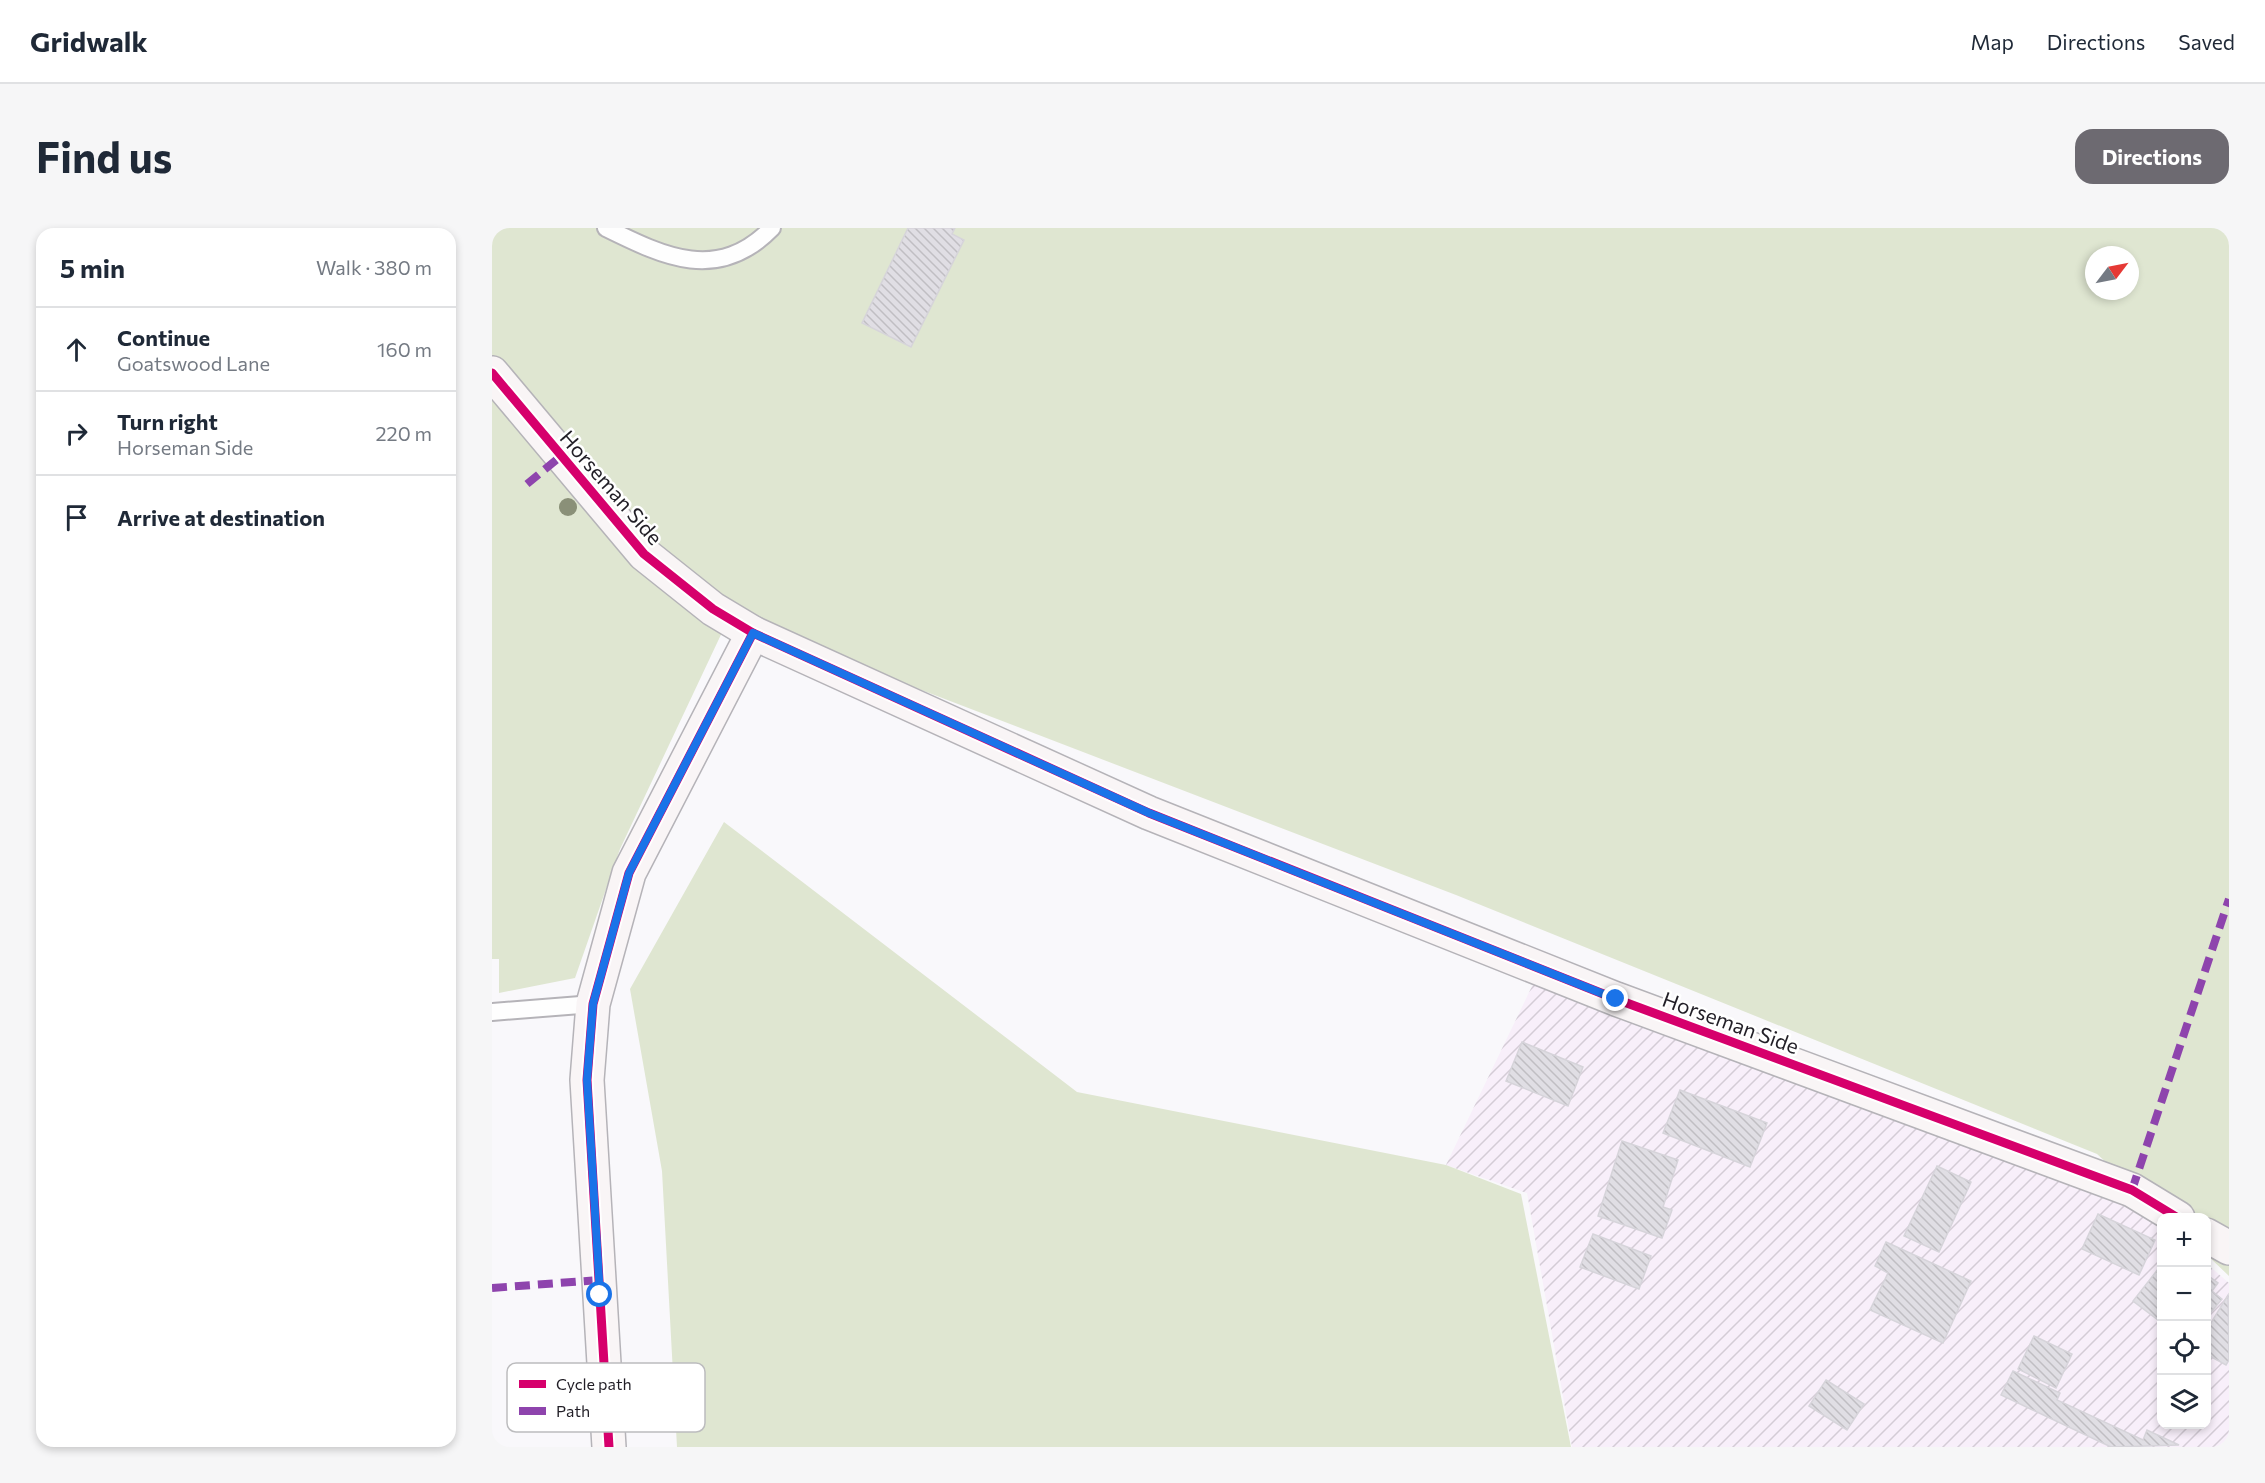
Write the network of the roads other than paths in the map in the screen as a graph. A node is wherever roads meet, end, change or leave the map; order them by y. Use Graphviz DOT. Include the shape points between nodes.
graph roads {
  1 [pos="606,228"];
  2 [pos="772,228"];
  3 [pos="492,373"];
  4 [pos="753,633"];
  5 [pos="593,1004"];
  6 [pos="492,1012"];
  7 [pos="2170,1213"];
  8 [pos="2211,1237"];
  9 [pos="2229,1248"];
  10 [pos="604,1363"];
  11 [pos="608,1432"];
  12 [pos="609,1447"];
  1 -- 2 [label="lane" via="678,259 697,262 728,256 761,239"];
  3 -- 4 [label="street, Horseman Side" via="644,554 713,609"];
  4 -- 5 [label="street" via="629,873"];
  4 -- 7 [label="street, Horseman Side" via="1149,813 1616,999 2132,1190"];
  5 -- 6 [label="lane"];
  5 -- 10 [label="street" via="587,1080"];
  8 -- 9 [label="street"];
  11 -- 12 [label="street"];
}
